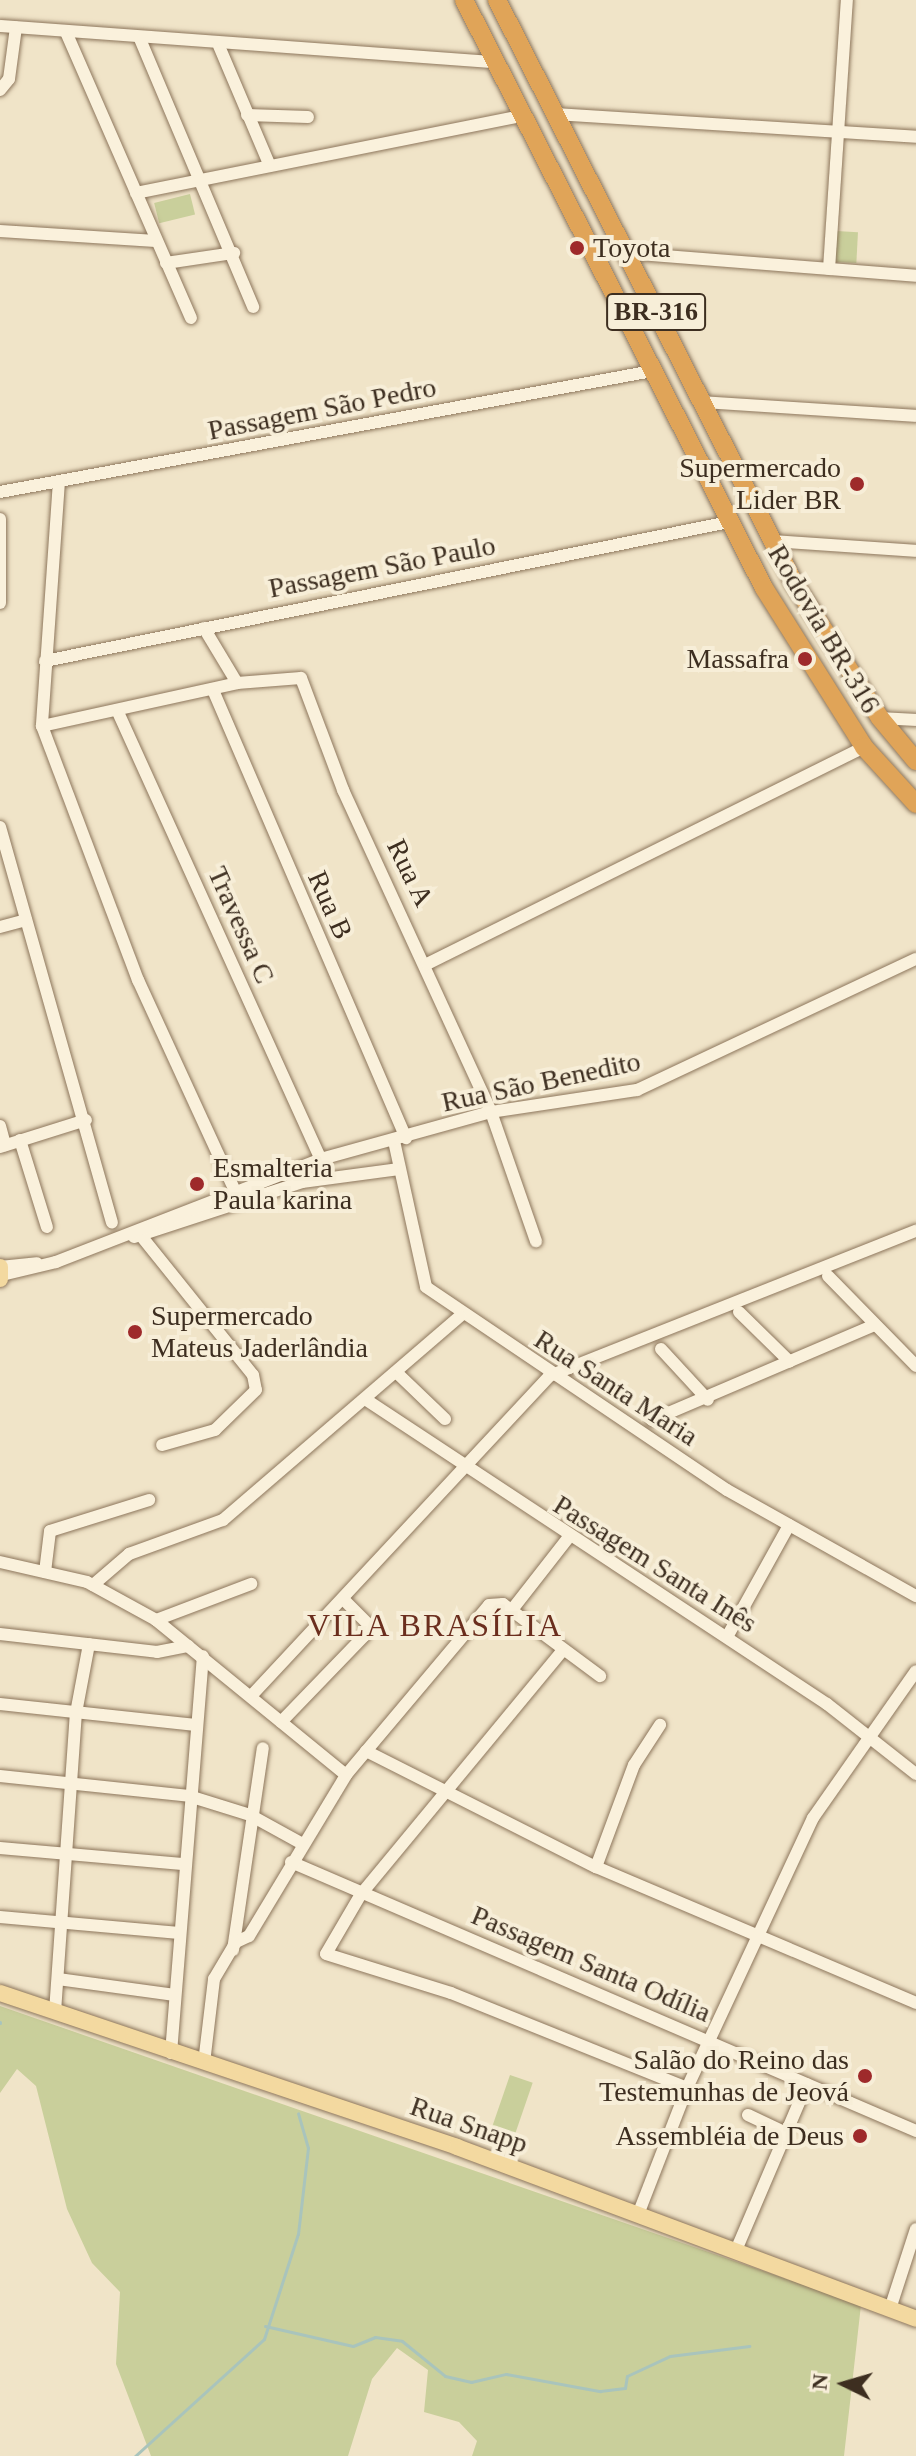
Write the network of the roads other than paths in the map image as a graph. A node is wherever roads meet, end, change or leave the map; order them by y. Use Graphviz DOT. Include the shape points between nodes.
graph roads {
  1 [pos="464,0"];
  2 [pos="497,0"];
  3 [pos="847,0"];
  4 [pos="0,25"];
  5 [pos="16,27"];
  6 [pos="66,32"];
  7 [pos="140,39"];
  8 [pos="219,46"];
  9 [pos="496,62"];
  10 [pos="0,90"];
  11 [pos="555,114"];
  12 [pos="247,115"];
  13 [pos="523,116"];
  14 [pos="308,117"];
  15 [pos="837,130"];
  16 [pos="916,137"];
  17 [pos="538,145"];
  18 [pos="270,166"];
  19 [pos="203,179"];
  20 [pos="136,193"];
  21 [pos="0,231"];
  22 [pos="156,241"];
  23 [pos="234,253"];
  24 [pos="630,260"];
  25 [pos="166,263"];
  26 [pos="829,269"];
  27 [pos="916,276"];
  28 [pos="615,299"];
  29 [pos="253,307"];
  30 [pos="191,318"];
  31 [pos="652,371"];
  32 [pos="690,379"];
  33 [pos="702,402"];
  34 [pos="916,416"];
  35 [pos="59,481"];
  36 [pos="0,492"];
  37 [pos="0,519"];
  38 [pos="729,522"];
  39 [pos="771,541"];
  40 [pos="916,551"];
  41 [pos="0,603"];
  42 [pos="204,628"];
  43 [pos="45,661"];
  44 [pos="237,683"];
  45 [pos="213,690"];
  46 [pos="117,710"];
  47 [pos="880,718"];
  48 [pos="916,720"];
  49 [pos="42,726"];
  50 [pos="864,747"];
  51 [pos="916,761"];
  52 [pos="916,804"];
  53 [pos="0,827"];
  54 [pos="26,920"];
  55 [pos="0,927"];
  56 [pos="916,959"];
  57 [pos="427,964"];
  58 [pos="491,1112"];
  59 [pos="86,1120"];
  60 [pos="0,1126"];
  61 [pos="20,1140"];
  62 [pos="400,1140"];
  63 [pos="3,1146"];
  64 [pos="321,1159"];
  65 [pos="399,1169"];
  66 [pos="234,1189"];
  67 [pos="112,1222"];
  68 [pos="47,1227"];
  69 [pos="916,1231"];
  70 [pos="119,1237"];
  71 [pos="142,1237"];
  72 [pos="536,1241"];
  73 [pos="0,1272"];
  74 [pos="828,1276"];
  75 [pos="739,1312"];
  76 [pos="460,1316"];
  77 [pos="875,1325"];
  78 [pos="661,1349"];
  79 [pos="790,1362"];
  80 [pos="916,1366"];
  81 [pos="396,1372"];
  82 [pos="549,1376"];
  83 [pos="365,1399"];
  84 [pos="708,1400"];
  85 [pos="445,1419"];
  86 [pos="652,1420"];
  87 [pos="162,1445"];
  88 [pos="465,1471"];
  89 [pos="149,1500"];
  90 [pos="789,1525"];
  91 [pos="568,1538"];
  92 [pos="0,1562"];
  93 [pos="45,1572"];
  94 [pos="251,1584"];
  95 [pos="93,1585"];
  96 [pos="916,1596"];
  97 [pos="343,1599"];
  98 [pos="507,1608"];
  99 [pos="156,1620"];
  100 [pos="0,1634"];
  101 [pos="727,1637"];
  102 [pos="89,1644"];
  103 [pos="188,1646"];
  104 [pos="563,1650"];
  105 [pos="203,1656"];
  106 [pos="916,1671"];
  107 [pos="600,1676"];
  108 [pos="252,1695"];
  109 [pos="0,1704"];
  110 [pos="76,1713"];
  111 [pos="281,1722"];
  112 [pos="196,1725"];
  113 [pos="660,1725"];
  114 [pos="873,1737"];
  115 [pos="263,1748"];
  116 [pos="366,1751"];
  117 [pos="916,1774"];
  118 [pos="346,1775"];
  119 [pos="0,1776"];
  120 [pos="71,1781"];
  121 [pos="441,1794"];
  122 [pos="189,1796"];
  123 [pos="250,1815"];
  124 [pos="301,1843"];
  125 [pos="0,1848"];
  126 [pos="63,1853"];
  127 [pos="291,1862"];
  128 [pos="182,1864"];
  129 [pos="596,1867"];
  130 [pos="361,1894"];
  131 [pos="0,1917"];
  132 [pos="60,1921"];
  133 [pos="179,1933"];
  134 [pos="755,1939"];
  135 [pos="233,1950"];
  136 [pos="58,1979"];
  137 [pos="0,1993"];
  138 [pos="175,1995"];
  139 [pos="916,2003"];
  140 [pos="55,2012"];
  141 [pos="709,2040"];
  142 [pos="171,2053"];
  143 [pos="204,2063"];
  144 [pos="807,2084"];
  145 [pos="687,2088"];
  146 [pos="748,2115"];
  147 [pos="916,2131"];
  148 [pos="786,2133"];
  149 [pos="639,2212"];
  150 [pos="915,2237"];
  151 [pos="737,2248"];
  152 [pos="890,2309"];
  153 [pos="916,2319"];
  1 -- 9 [label="highway, Rodovia BR-316 / BR-316"];
  2 -- 11 [label="highway, Rodovia BR-316 / BR-316"];
  3 -- 15 [label="street"];
  4 -- 5 [label="street"];
  5 -- 6 [label="street"];
  5 -- 10 [label="street" via="9,79"];
  6 -- 7 [label="street"];
  6 -- 20 [label="street"];
  7 -- 8 [label="street"];
  7 -- 19 [label="street"];
  8 -- 9 [label="street"];
  8 -- 12 [label="street"];
  9 -- 13 [label="highway, Rodovia BR-316 / BR-316"];
  11 -- 15 [label="street"];
  11 -- 24 [label="highway, Rodovia BR-316 / BR-316"];
  12 -- 14 [label="street"];
  12 -- 18 [label="street"];
  13 -- 17 [label="highway, Rodovia BR-316 / BR-316"];
  13 -- 18 [label="street"];
  15 -- 16 [label="street"];
  15 -- 26 [label="street"];
  17 -- 24 [label="highway" via="560,170 606,260"];
  17 -- 28 [label="highway, Rodovia BR-316 / BR-316"];
  18 -- 19 [label="street"];
  19 -- 20 [label="street"];
  19 -- 23 [label="street"];
  20 -- 22 [label="street"];
  21 -- 22 [label="street"];
  22 -- 25 [label="street"];
  23 -- 25 [label="street"];
  23 -- 29 [label="street"];
  24 -- 26 [label="street"];
  24 -- 32 [label="highway, Rodovia BR-316 / BR-316"];
  25 -- 30 [label="street"];
  26 -- 27 [label="street"];
  28 -- 31 [label="highway, Rodovia BR-316 / BR-316"];
  28 -- 32 [label="highway" via="637,300 667,358"];
  31 -- 35 [label="street, Passagem São Pedro"];
  31 -- 38 [label="highway, Rodovia BR-316 / BR-316"];
  32 -- 33 [label="highway, Rodovia BR-316 / BR-316"];
  33 -- 34 [label="street"];
  33 -- 39 [label="highway, Rodovia BR-316 / BR-316"];
  35 -- 36 [label="street, Passagem São Pedro"];
  35 -- 43 [label="street"];
  37 -- 41 [label="street"];
  38 -- 42 [label="street, Passagem São Paulo"];
  38 -- 50 [label="highway, Rodovia BR-316 / BR-316" via="805,659"];
  39 -- 40 [label="street"];
  39 -- 47 [label="highway, Rodovia BR-316 / BR-316" via="816,622"];
  42 -- 43 [label="street, Passagem São Paulo"];
  42 -- 44 [label="street"];
  43 -- 49 [label="street"];
  44 -- 45 [label="street"];
  44 -- 57 [label="street, Rua A" via="301,678 343,790"];
  45 -- 46 [label="street"];
  45 -- 62 [label="street, Rua B"];
  46 -- 49 [label="street"];
  46 -- 64 [label="street, Travessa C"];
  47 -- 48 [label="street"];
  47 -- 51 [label="highway, BR-316"];
  49 -- 66 [label="street" via="138,980"];
  50 -- 52 [label="highway, Rodovia BR-316 / BR-316"];
  50 -- 57 [label="street"];
  53 -- 54 [label="street"];
  54 -- 55 [label="street"];
  54 -- 59 [label="street"];
  56 -- 58 [label="street, Rua São Benedito" via="650,1085"];
  57 -- 58 [label="street, Rua A"];
  58 -- 62 [label="street, Rua São Benedito"];
  58 -- 72 [label="street, Rua A"];
  59 -- 61 [label="street"];
  59 -- 67 [label="street"];
  60 -- 63 [label="street"];
  61 -- 63 [label="street"];
  61 -- 68 [label="street"];
  62 -- 64 [label="street, Rua São Benedito"];
  62 -- 65 [label="street, Rua Santa Maria"];
  64 -- 66 [label="street, Rua São Benedito"];
  65 -- 71 [label="street, Rua São Benedito" via="302,1182"];
  65 -- 76 [label="street, Rua Santa Maria" via="420,1278"];
  66 -- 70 [label="street, Rua São Benedito"];
  69 -- 82 [label="street"];
  70 -- 71 [label="street, Rua São Benedito"];
  70 -- 73 [label="street, Rua São Benedito" via="56,1262"];
  71 -- 87 [label="street" via="253,1375 256,1390 215,1430"];
  74 -- 77 [label="street"];
  75 -- 79 [label="street"];
  76 -- 81 [label="street"];
  76 -- 82 [label="street, Rua Santa Maria"];
  77 -- 79 [label="street"];
  77 -- 80 [label="street"];
  78 -- 84 [label="street"];
  79 -- 84 [label="street"];
  81 -- 83 [label="street"];
  81 -- 85 [label="street"];
  82 -- 88 [label="street"];
  82 -- 90 [label="street, Rua Santa Maria"];
  83 -- 88 [label="street, Passagem Santa Inês"];
  83 -- 95 [label="street" via="223,1520 129,1554"];
  84 -- 86 [label="street"];
  88 -- 91 [label="street, Passagem Santa Inês"];
  88 -- 97 [label="street"];
  89 -- 93 [label="street" via="50,1531"];
  90 -- 96 [label="street, Rua Santa Maria"];
  90 -- 101 [label="street"];
  91 -- 98 [label="street"];
  91 -- 101 [label="street, Passagem Santa Inês"];
  92 -- 93 [label="street"];
  93 -- 95 [label="street"];
  94 -- 99 [label="street"];
  95 -- 99 [label="street"];
  97 -- 108 [label="street"];
  97 -- 111 [label="street" via="369,1625 364,1636"];
  98 -- 104 [label="street"];
  98 -- 116 [label="street" via="489,1605"];
  99 -- 103 [label="street"];
  100 -- 102 [label="street"];
  101 -- 114 [label="street, Passagem Santa Inês"];
  102 -- 103 [label="street" via="157,1652"];
  102 -- 110 [label="street"];
  103 -- 105 [label="street"];
  104 -- 107 [label="street"];
  104 -- 121 [label="street" via="455,1789"];
  105 -- 108 [label="street"];
  105 -- 112 [label="street"];
  106 -- 114 [label="street"];
  108 -- 111 [label="street"];
  109 -- 110 [label="street"];
  110 -- 112 [label="street"];
  110 -- 120 [label="street"];
  111 -- 118 [label="street"];
  112 -- 122 [label="street"];
  113 -- 129 [label="street" via="634,1765"];
  114 -- 117 [label="street, Passagem Santa Inês"];
  114 -- 134 [label="street" via="813,1818"];
  115 -- 123 [label="street"];
  116 -- 118 [label="street"];
  116 -- 121 [label="street"];
  118 -- 124 [label="street"];
  119 -- 120 [label="street"];
  120 -- 122 [label="street"];
  120 -- 126 [label="street"];
  121 -- 129 [label="street"];
  121 -- 130 [label="street"];
  122 -- 123 [label="street"];
  122 -- 128 [label="street"];
  123 -- 124 [label="street"];
  123 -- 135 [label="street"];
  124 -- 127 [label="street"];
  125 -- 126 [label="street"];
  126 -- 128 [label="street"];
  126 -- 132 [label="street"];
  127 -- 130 [label="street, Passagem Santa Odília"];
  127 -- 135 [label="street"];
  128 -- 133 [label="street"];
  129 -- 134 [label="street"];
  130 -- 141 [label="street, Passagem Santa Odília"];
  130 -- 145 [label="street" via="326,1954 451,1993"];
  131 -- 132 [label="street"];
  132 -- 133 [label="street"];
  132 -- 136 [label="street"];
  133 -- 138 [label="street"];
  134 -- 139 [label="street"];
  134 -- 141 [label="street"];
  135 -- 143 [label="street" via="214,1979"];
  136 -- 138 [label="street"];
  136 -- 140 [label="street"];
  137 -- 140 [label="main road, Rua Snapp"];
  138 -- 142 [label="street"];
  140 -- 142 [label="main road, Rua Snapp"];
  141 -- 144 [label="street, Passagem Santa Odília"];
  141 -- 145 [label="street"];
  142 -- 143 [label="main road, Rua Snapp"];
  143 -- 149 [label="main road, Rua Snapp"];
  144 -- 147 [label="street, Passagem Santa Odília"];
  144 -- 148 [label="street"];
  145 -- 149 [label="street"];
  146 -- 148 [label="street"];
  148 -- 151 [label="street"];
  149 -- 151 [label="main road, Rua Snapp"];
  150 -- 152 [label="street"];
  151 -- 152 [label="main road, Rua Snapp"];
  152 -- 153 [label="main road, Rua Snapp"];
}
